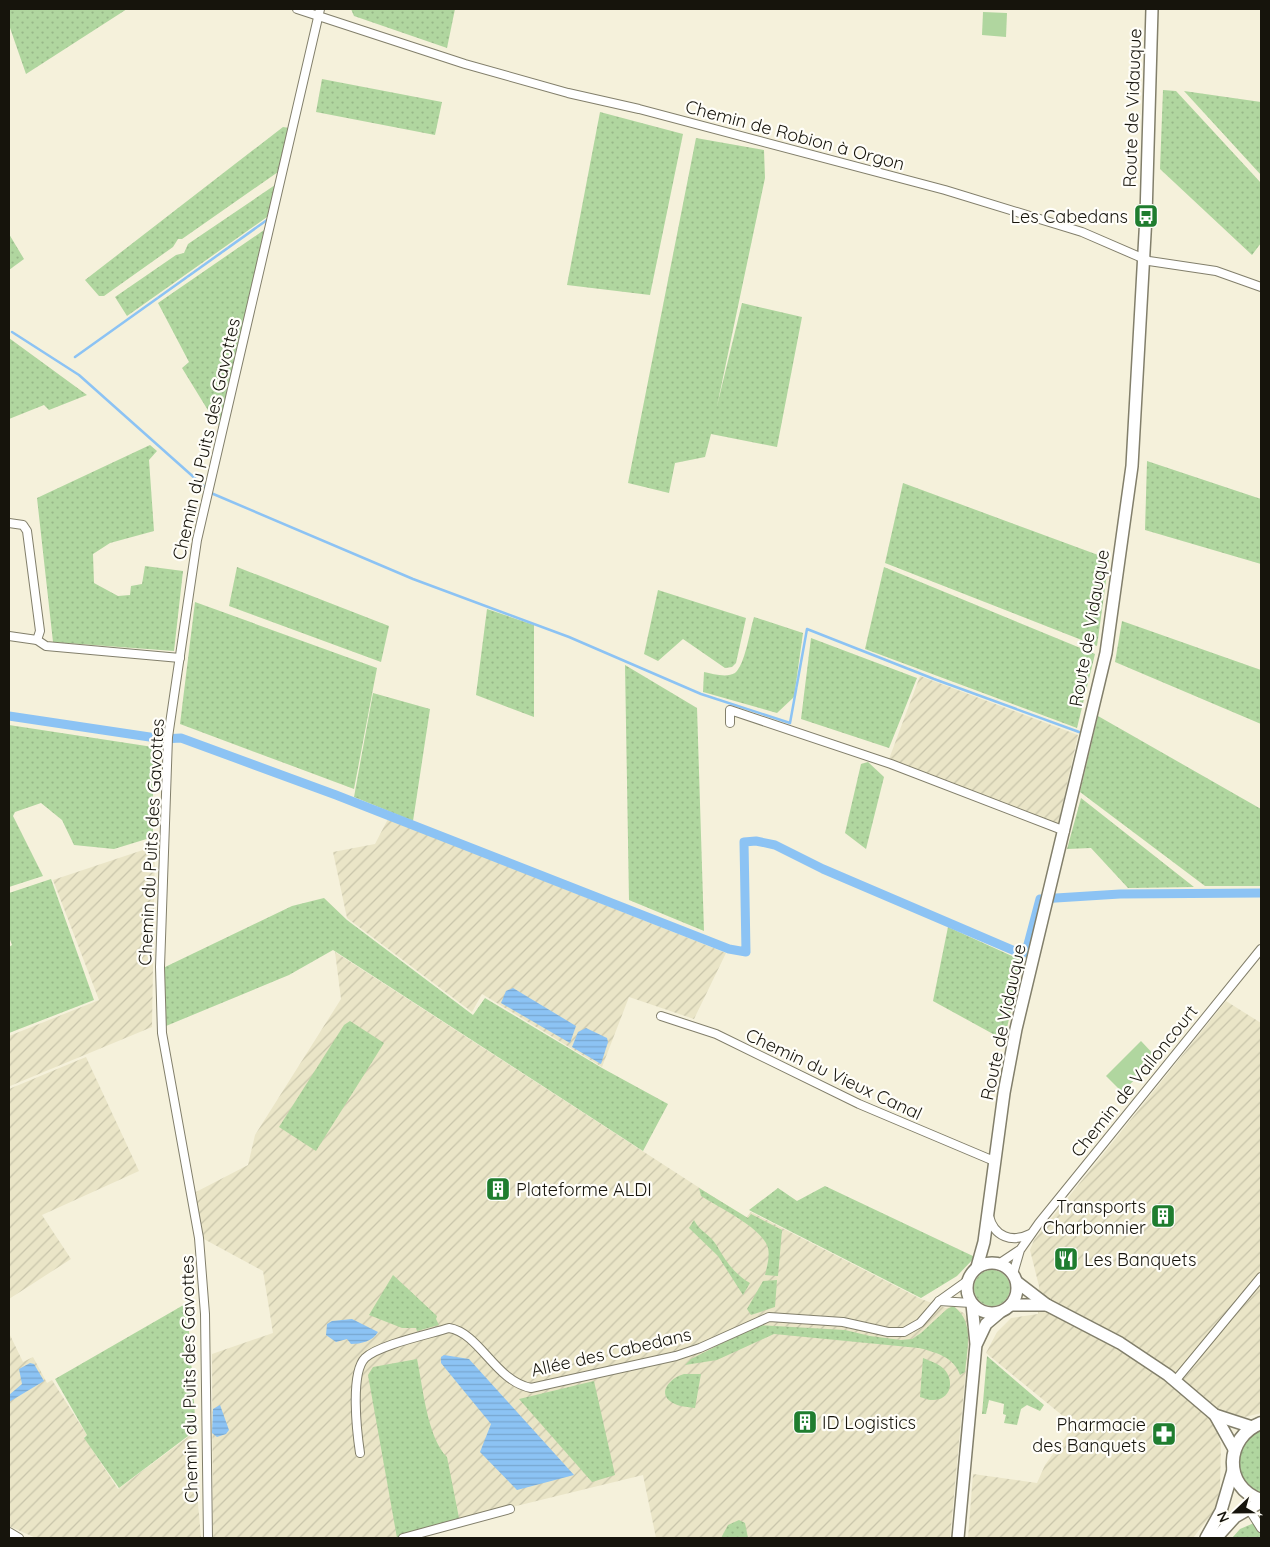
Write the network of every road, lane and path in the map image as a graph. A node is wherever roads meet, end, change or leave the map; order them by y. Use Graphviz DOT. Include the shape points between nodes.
graph roads {
  1 [pos="297,9"];
  2 [pos="1152,9"];
  3 [pos="320,12"];
  4 [pos="1142,257"];
  5 [pos="1261,287"];
  6 [pos="9,523"];
  7 [pos="9,636"];
  8 [pos="37,640"];
  9 [pos="180,658"];
  10 [pos="730,723"];
  11 [pos="1065,831"];
  12 [pos="1261,949"];
  13 [pos="661,1016"];
  14 [pos="994,1161"];
  15 [pos="988,1210"];
  16 [pos="1032,1233"];
  17 [pos="984,1242"];
  18 [pos="1020,1250"];
  19 [pos="997,1263"];
  20 [pos="977,1267"];
  21 [pos="1261,1277"];
  22 [pos="1015,1278"];
  23 [pos="967,1281"];
  24 [pos="939,1301"];
  25 [pos="972,1304"];
  26 [pos="1011,1305"];
  27 [pos="1047,1305"];
  28 [pos="999,1313"];
  29 [pos="976,1344"];
  30 [pos="1175,1381"];
  31 [pos="1215,1415"];
  32 [pos="1257,1425"];
  33 [pos="1234,1449"];
  34 [pos="360,1453"];
  35 [pos="1233,1470"];
  36 [pos="1261,1501"];
  37 [pos="510,1509"];
  38 [pos="1249,1509"];
  39 [pos="1261,1528"];
  40 [pos="9,1532"];
  41 [pos="19,1538"];
  42 [pos="208,1538"];
  43 [pos="403,1538"];
  44 [pos="958,1538"];
  45 [pos="1206,1538"];
  46 [pos="1216,1538"];
  1 -- 3 [label="street, Chemin de Robion à Orgon"];
  2 -- 4 [label="street, Route de Vidauque"];
  3 -- 4 [label="street, Chemin de Robion à Orgon" via="466,64 945,190 1082,232"];
  3 -- 9 [label="street, Chemin du Puits des Gavottes" via="197,540"];
  4 -- 5 [label="street, Chemin de Robion à Orgon" via="1149,261 1216,272"];
  4 -- 11 [label="street, Route de Vidauque" via="1131,475 1106,653"];
  6 -- 8 [label="street" via="23,525 27,532 40,631"];
  7 -- 8 [label="street"];
  8 -- 9 [label="street" via="46,646"];
  9 -- 42 [label="street, Chemin du Puits des Gavottes" via="167,761 160,967 162,1033 200,1238 205,1314"];
  10 -- 11 [label="street" via="730,710 891,764"];
  11 -- 14 [label="street, Route de Vidauque" via="1016,1029"];
  12 -- 16 [label="street, Chemin de Valloncourt"];
  13 -- 14 [label="street, Chemin du Vieux Canal" via="716,1034 859,1104"];
  14 -- 15 [label="street, Route de Vidauque"];
  15 -- 16 [label="street" via="993,1226 1004,1237 1023,1237"];
  15 -- 17 [label="street, Route de Vidauque"];
  16 -- 18 [label="street, Chemin de Valloncourt"];
  17 -- 19 [label="street"];
  17 -- 20 [label="street, Route de Vidauque"];
  18 -- 19 [label="street, Chemin de Valloncourt"];
  18 -- 22 [label="street, Chemin de Valloncourt"];
  19 -- 20 [label="street"];
  19 -- 22 [label="street"];
  20 -- 23 [label="street"];
  21 -- 30 [label="street"];
  22 -- 26 [label="street" via="1017,1294"];
  22 -- 27 [label="street"];
  23 -- 24 [label="street"];
  23 -- 25 [label="street"];
  24 -- 25 [label="street"];
  24 -- 34 [label="street, Allée des Cabedans" via="920,1323 904,1332 888,1332 843,1322 769,1317 676,1356 531,1388 520,1386 487,1358 472,1340 449,1328 376,1351 364,1358 354,1416"];
  25 -- 28 [label="street" via="980,1311"];
  25 -- 29 [label="street"];
  26 -- 27 [label="street"];
  26 -- 28 [label="street"];
  27 -- 30 [label="street" via="1120,1343"];
  28 -- 29 [label="street" via="986,1324"];
  29 -- 44 [label="street"];
  30 -- 31 [label="street"];
  31 -- 32 [label="street"];
  31 -- 33 [label="street"];
  32 -- 33 [label="main road" via="1244,1433"];
  33 -- 35 [label="main road"];
  35 -- 36 [label="main road" via="1241,1487"];
  35 -- 45 [label="street" via="1221,1511"];
  36 -- 38 [label="street"];
  37 -- 43 [label="street"];
  38 -- 39 [label="street"];
  38 -- 46 [label="street" via="1235,1517"];
  40 -- 41 [label="street"];
}
